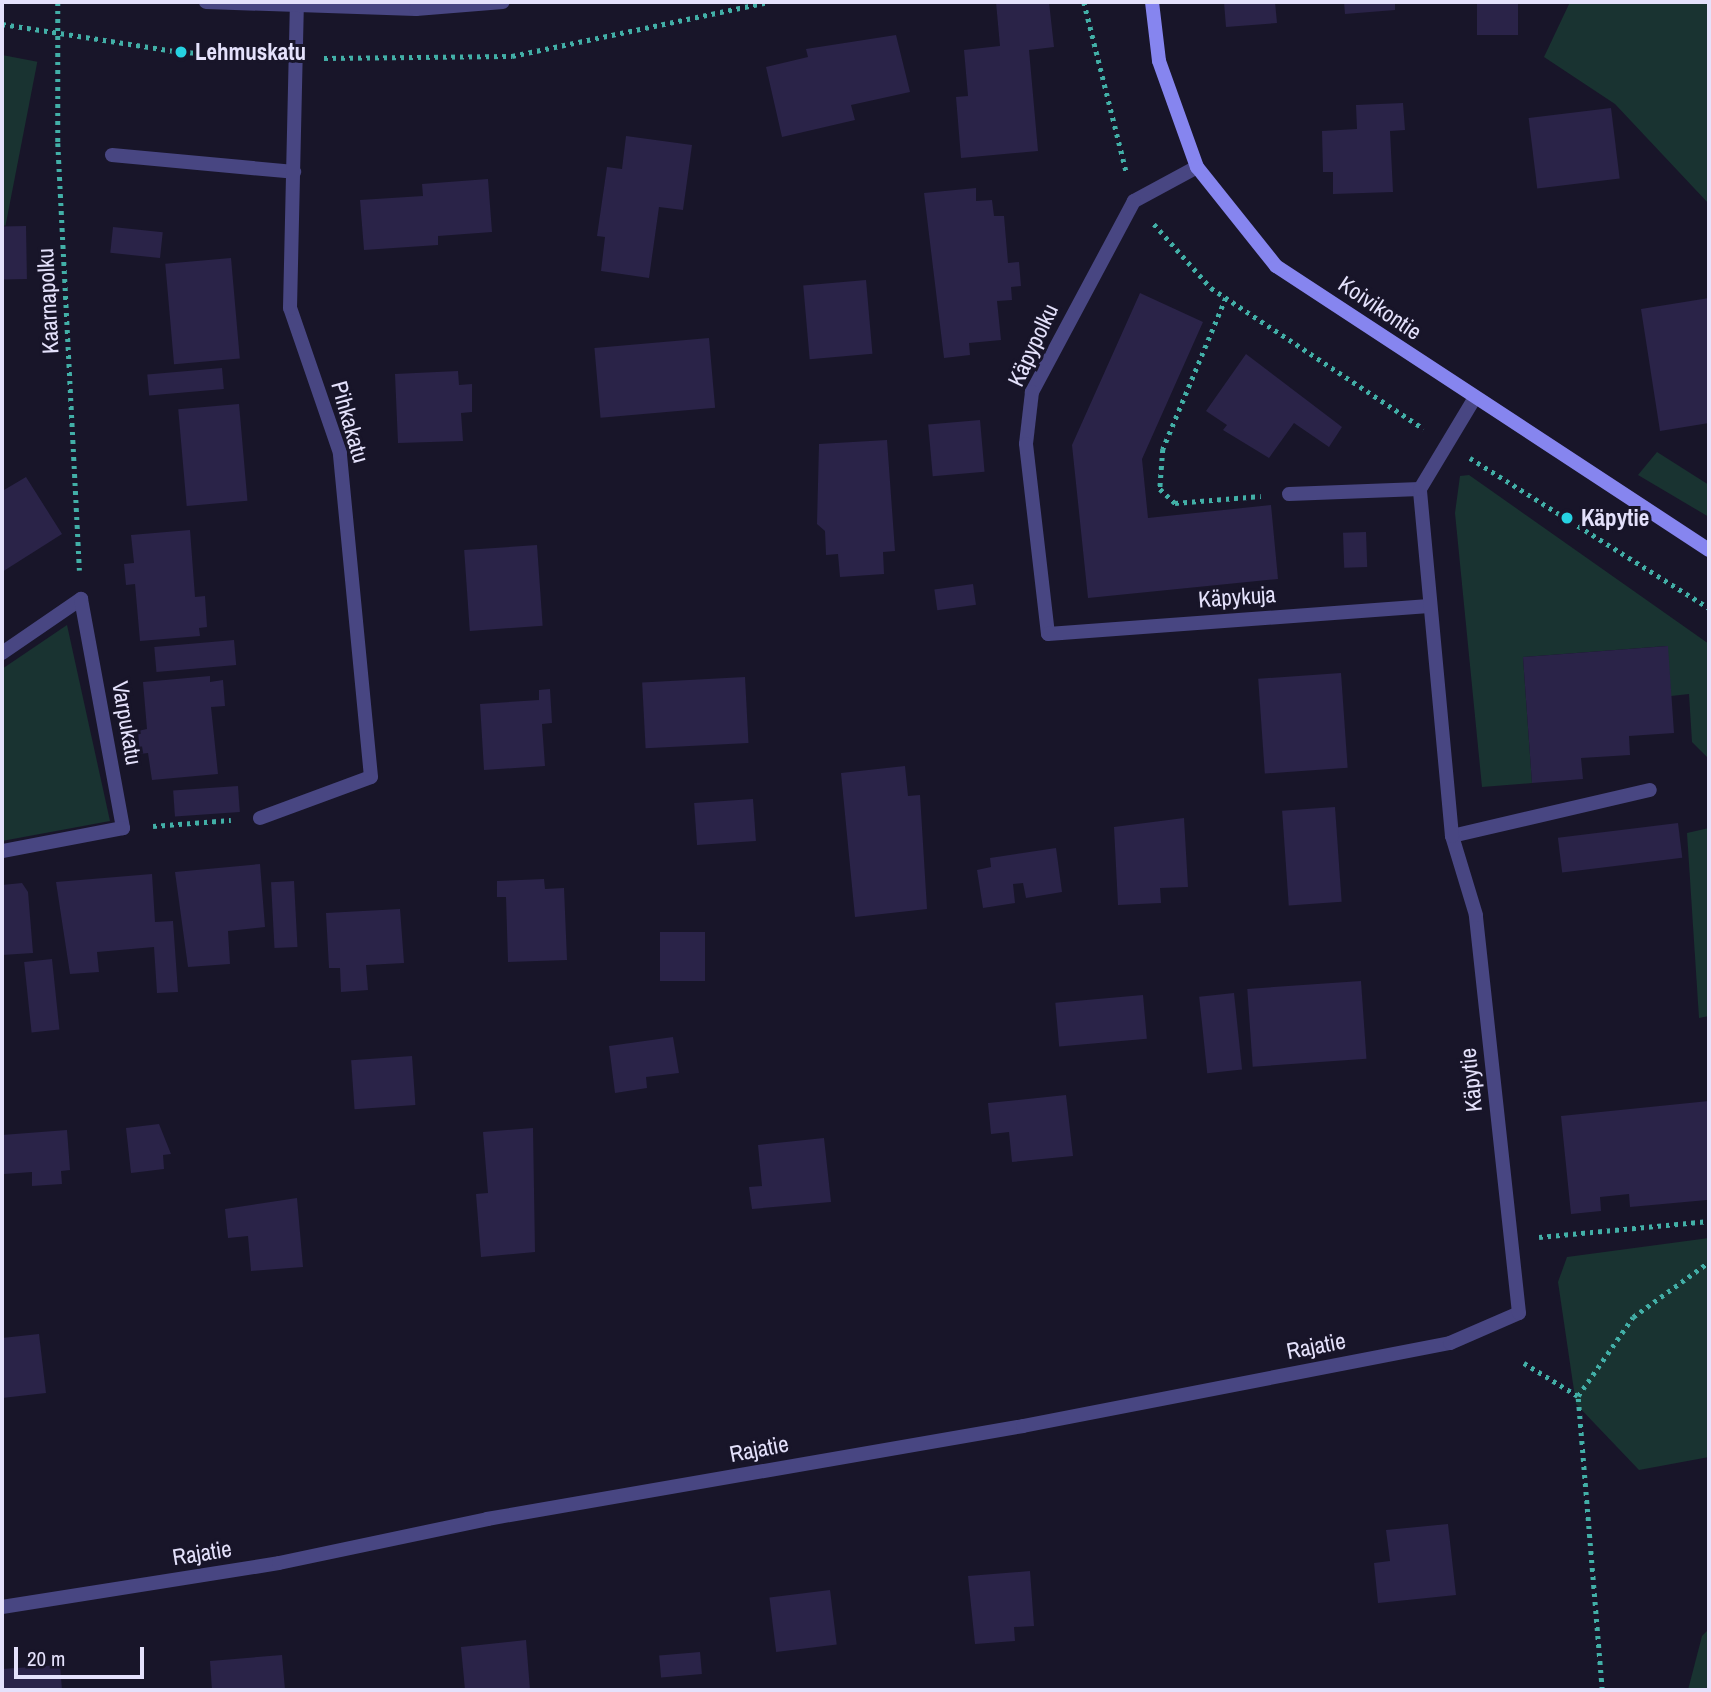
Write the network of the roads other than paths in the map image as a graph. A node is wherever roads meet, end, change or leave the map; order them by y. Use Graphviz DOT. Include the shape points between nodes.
graph roads {
  1 [pos="206,2"];
  2 [pos="503,2"];
  3 [pos="1152,2"];
  4 [pos="297,5"];
  5 [pos="112,155"];
  6 [pos="1197,167"];
  7 [pos="294,172"];
  8 [pos="1474,399"];
  9 [pos="1420,489"];
  10 [pos="1289,494"];
  11 [pos="1709,550"];
  12 [pos="1429,606"];
  13 [pos="1048,634"];
  14 [pos="2,653"];
  15 [pos="1650,790"];
  16 [pos="260,818"];
  17 [pos="1452,836"];
  18 [pos="2,851"];
  19 [pos="1518,1313"];
  20 [pos="2,1607"];
  1 -- 4 [label="street"];
  2 -- 4 [label="street" via="416,9"];
  3 -- 6 [label="main road, Koivikontie" via="1159,61"];
  4 -- 7 [label="street, Pihkakatu"];
  5 -- 7 [label="street"];
  6 -- 8 [label="main road, Koivikontie" via="1276,266"];
  6 -- 13 [label="street, Käpypolku" via="1135,201 1032,392 1026,444"];
  7 -- 16 [label="street, Pihkakatu" via="290,308 341,453 371,777"];
  8 -- 9 [label="street"];
  8 -- 11 [label="main road, Koivikontie"];
  9 -- 10 [label="street"];
  9 -- 12 [label="street, Käpytie"];
  12 -- 13 [label="street, Käpykuja"];
  12 -- 17 [label="street, Käpytie"];
  14 -- 18 [label="street, Varpukatu" via="81,599 123,828"];
  15 -- 17 [label="street"];
  17 -- 19 [label="street, Käpytie" via="1476,915"];
  19 -- 20 [label="street, Rajatie" via="1450,1343 1246,1383 584,1507 487,1519 279,1563"];
}
